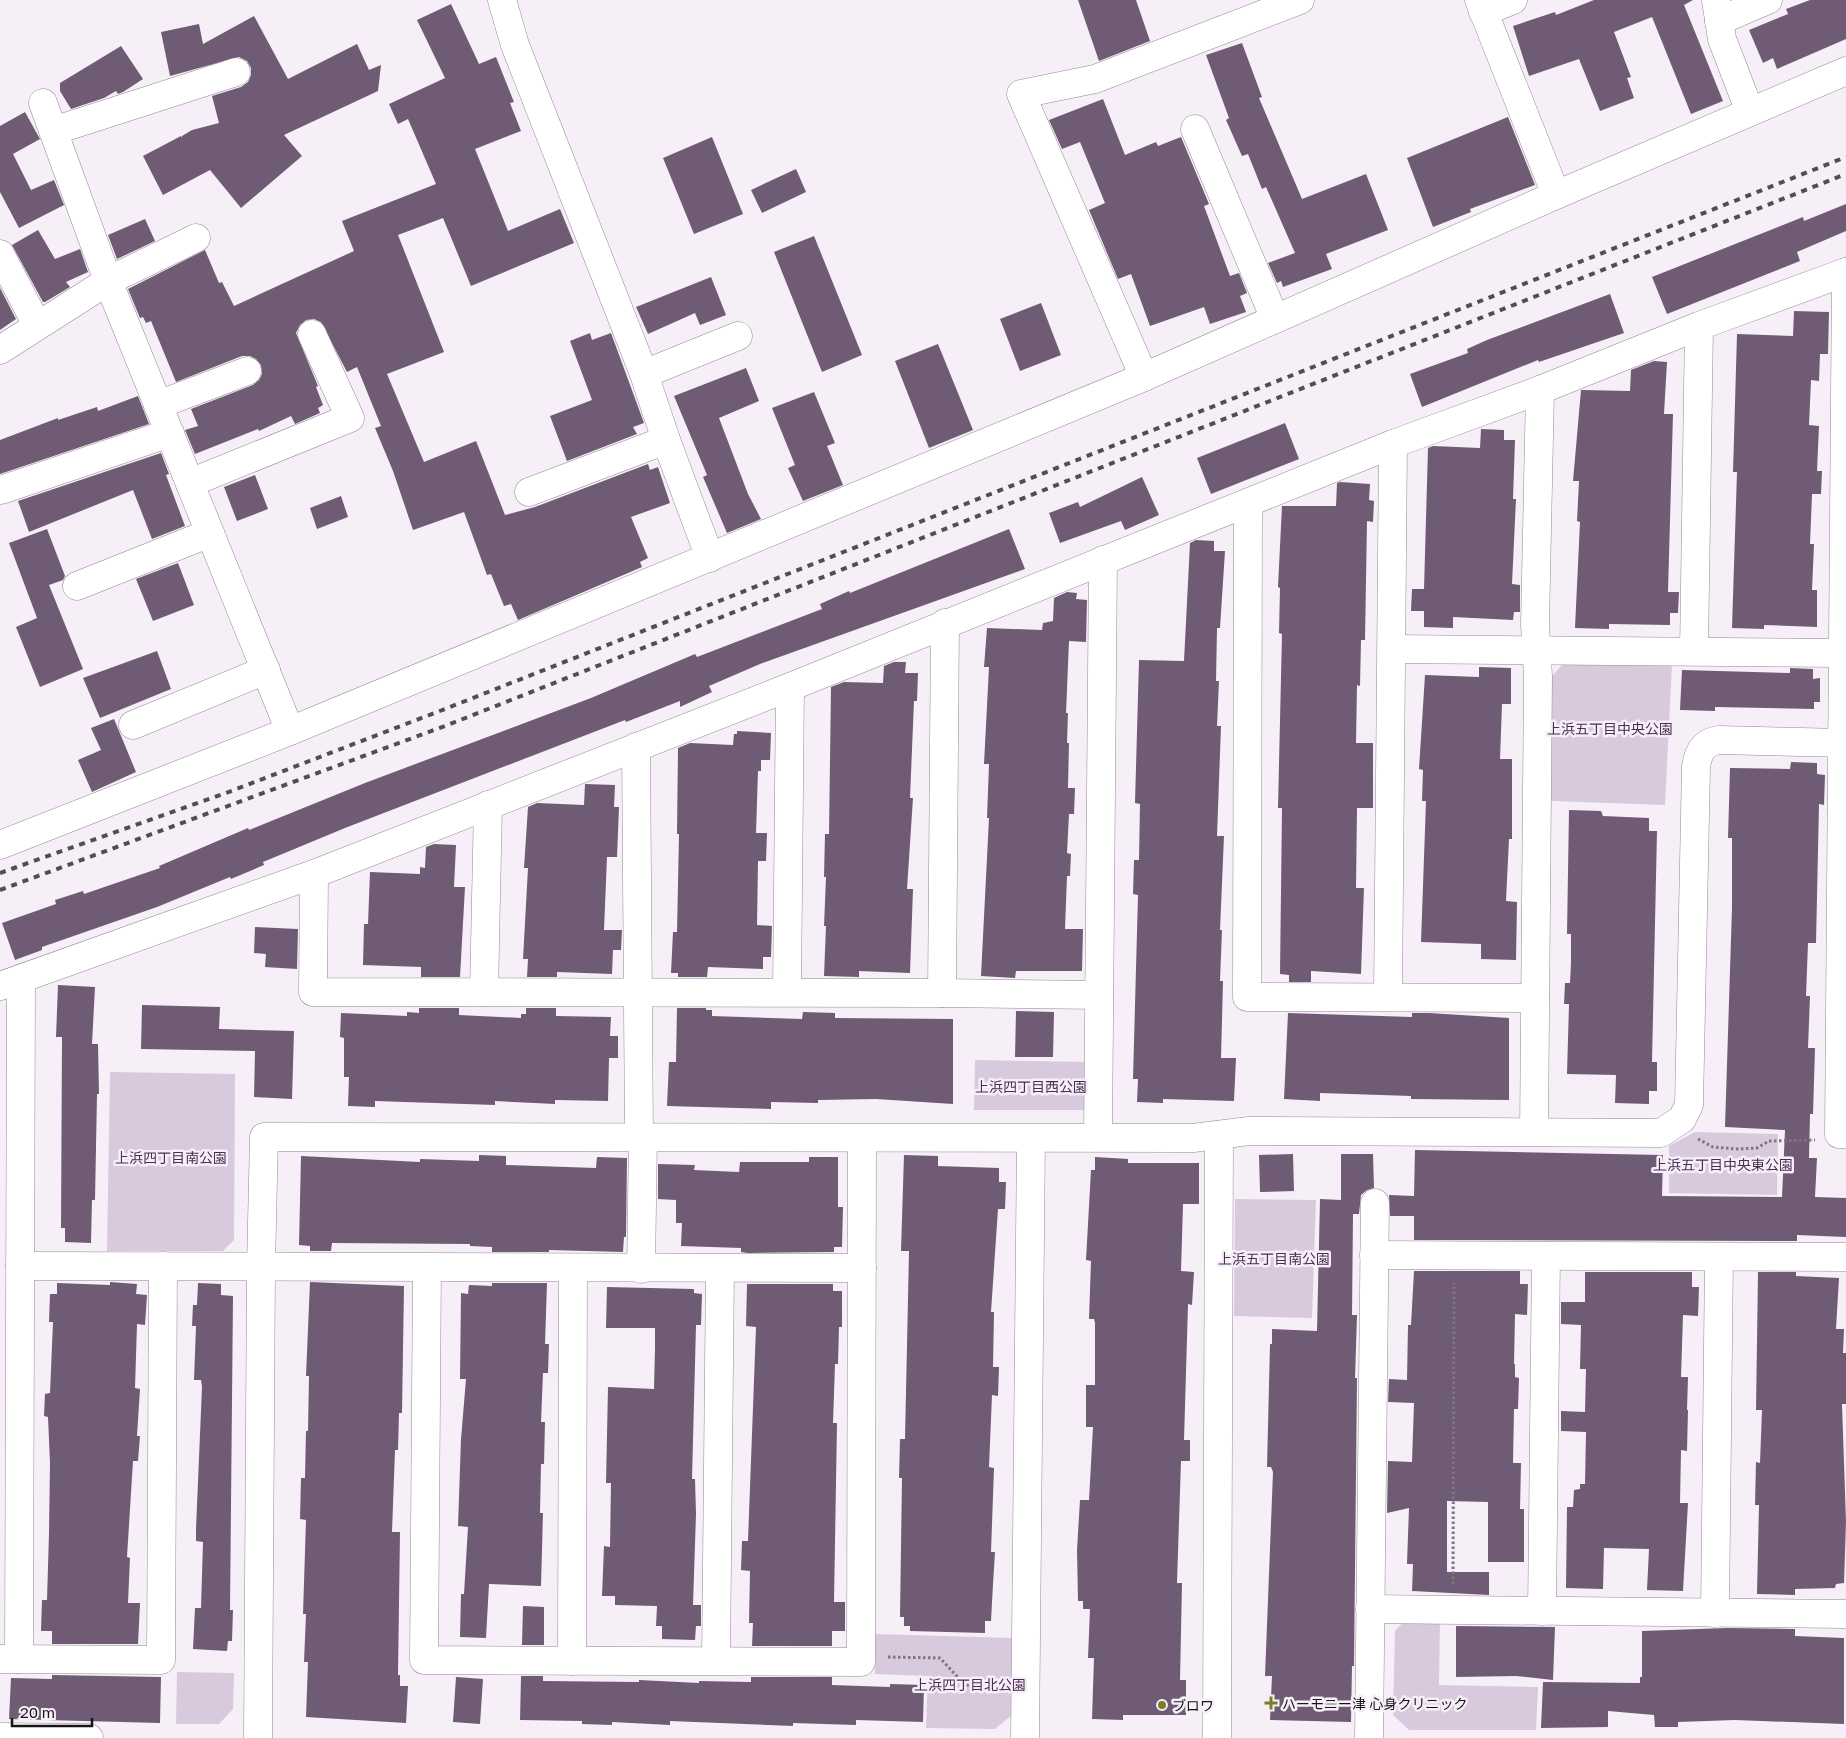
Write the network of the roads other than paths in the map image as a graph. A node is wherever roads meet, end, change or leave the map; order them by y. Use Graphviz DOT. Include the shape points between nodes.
graph roads {
  1 [pos="502,0"];
  2 [pos="1300,0"];
  3 [pos="1513,0"];
  4 [pos="1768,0"];
  5 [pos="1481,6"];
  6 [pos="1717,10"];
  7 [pos="1846,71"];
  8 [pos="236,72"];
  9 [pos="43,103"];
  10 [pos="1750,112"];
  11 [pos="1195,129"];
  12 [pos="53,131"];
  13 [pos="1556,195"];
  14 [pos="196,238"];
  15 [pos="0,254"];
  16 [pos="1846,272"];
  17 [pos="108,281"];
  18 [pos="1274,319"];
  19 [pos="37,325"];
  20 [pos="1699,326"];
  21 [pos="312,334"];
  22 [pos="738,336"];
  23 [pos="0,350"];
  24 [pos="247,371"];
  25 [pos="644,374"];
  26 [pos="1144,377"];
  27 [pos="1540,390"];
  28 [pos="158,405"];
  29 [pos="170,433"];
  30 [pos="666,440"];
  31 [pos="1394,444"];
  32 [pos="190,483"];
  33 [pos="1,490"];
  34 [pos="529,492"];
  35 [pos="1248,503"];
  36 [pos="210,533"];
  37 [pos="710,558"];
  38 [pos="1103,560"];
  39 [pos="77,586"];
  40 [pos="945,623"];
  41 [pos="1392,649"];
  42 [pos="1537,650"];
  43 [pos="1694,651"];
  44 [pos="1841,653"];
  45 [pos="266,670"];
  46 [pos="790,687"];
  47 [pos="133,725"];
  48 [pos="290,731"];
  49 [pos="1844,743"];
  50 [pos="636,747"];
  51 [pos="488,805"];
  52 [pos="0,844"];
  53 [pos="314,874"];
  54 [pos="10,983"];
  55 [pos="484,992"];
  56 [pos="787,992"];
  57 [pos="942,993"];
  58 [pos="637,994"];
  59 [pos="1099,996"];
  60 [pos="1388,997"];
  61 [pos="1535,998"];
  62 [pos="1534,1132"];
  63 [pos="1842,1134"];
  64 [pos="1219,1135"];
  65 [pos="1098,1137"];
  66 [pos="641,1138"];
  67 [pos="862,1138"];
  68 [pos="1031,1138"];
  69 [pos="1375,1202"];
  70 [pos="1374,1255"];
  71 [pos="1546,1256"];
  72 [pos="1719,1257"];
  73 [pos="1846,1257"];
  74 [pos="13,1264"];
  75 [pos="163,1266"];
  76 [pos="261,1266"];
  77 [pos="427,1268"];
  78 [pos="862,1268"];
  79 [pos="573,1269"];
  80 [pos="642,1269"];
  81 [pos="720,1269"];
  82 [pos="1370,1609"];
  83 [pos="1542,1611"];
  84 [pos="1715,1612"];
  85 [pos="1846,1614"];
  86 [pos="9,1659"];
  87 [pos="716,1660"];
  88 [pos="572,1661"];
  89 [pos="0,1737"];
  90 [pos="89,1738"];
  91 [pos="258,1738"];
  92 [pos="1025,1738"];
  93 [pos="1217,1738"];
  94 [pos="1369,1738"];
  1 -- 25 [label="street" via="514,45"];
  2 -- 26 [label="street" via="1095,79 1021,94"];
  3 -- 5 [label="street"];
  4 -- 6 [label="street"];
  5 -- 13 [label="street"];
  6 -- 10 [label="street" via="1722,39"];
  7 -- 10 [label="street"];
  8 -- 12 [label="street"];
  9 -- 12 [label="street"];
  10 -- 13 [label="street"];
  11 -- 18 [label="street"];
  12 -- 17 [label="street"];
  13 -- 18 [label="street"];
  14 -- 17 [label="street"];
  15 -- 19 [label="street"];
  16 -- 20 [label="street"];
  16 -- 44 [label="street"];
  17 -- 19 [label="street"];
  17 -- 28 [label="street"];
  18 -- 26 [label="street"];
  19 -- 23 [label="street"];
  20 -- 27 [label="street"];
  20 -- 43 [label="street"];
  21 -- 32 [label="street" via="350,418"];
  22 -- 25 [label="street"];
  24 -- 28 [label="street"];
  25 -- 30 [label="street"];
  26 -- 37 [label="street"];
  27 -- 31 [label="street"];
  27 -- 42 [label="street"];
  28 -- 29 [label="street"];
  29 -- 32 [label="street"];
  29 -- 33 [label="street"];
  30 -- 34 [label="street"];
  30 -- 37 [label="street"];
  31 -- 35 [label="street"];
  31 -- 41 [label="street"];
  32 -- 36 [label="street"];
  35 -- 38 [label="street"];
  35 -- 60 [label="street" via="1247,997"];
  36 -- 39 [label="street"];
  36 -- 45 [label="street"];
  37 -- 48 [label="street"];
  38 -- 40 [label="street"];
  38 -- 59 [label="street"];
  40 -- 46 [label="street"];
  40 -- 57 [label="street"];
  41 -- 42 [label="street"];
  41 -- 60 [label="street"];
  42 -- 43 [label="street"];
  42 -- 61 [label="street"];
  43 -- 44 [label="street"];
  44 -- 49 [label="street"];
  45 -- 47 [label="street"];
  45 -- 48 [label="street"];
  46 -- 50 [label="street"];
  46 -- 56 [label="street"];
  48 -- 52 [label="street"];
  49 -- 62 [label="street" via="1719,740 1710,742 1698,754 1689,1105 1679,1121 1661,1133"];
  49 -- 63 [label="street"];
  50 -- 51 [label="street"];
  50 -- 58 [label="street"];
  51 -- 53 [label="street"];
  51 -- 55 [label="street"];
  53 -- 54 [label="street"];
  53 -- 55 [label="street" via="313,992"];
  54 -- 74 [label="street"];
  55 -- 58 [label="street"];
  56 -- 57 [label="street"];
  56 -- 58 [label="street"];
  57 -- 59 [label="street"];
  58 -- 66 [label="street"];
  59 -- 65 [label="street"];
  60 -- 61 [label="street"];
  61 -- 62 [label="street"];
  62 -- 64 [label="street" via="1249,1131"];
  64 -- 65 [label="street" via="1193,1138"];
  64 -- 93 [label="street"];
  65 -- 68 [label="street"];
  66 -- 67 [label="street"];
  66 -- 76 [label="street" via="264,1137"];
  66 -- 80 [label="street"];
  67 -- 68 [label="street"];
  67 -- 78 [label="street"];
  68 -- 92 [label="street"];
  69 -- 70 [label="street"];
  70 -- 71 [label="street"];
  70 -- 82 [label="street"];
  71 -- 72 [label="street"];
  71 -- 83 [label="street"];
  72 -- 73 [label="street"];
  72 -- 84 [label="street"];
  74 -- 75 [label="street"];
  74 -- 86 [label="street"];
  75 -- 76 [label="street"];
  75 -- 86 [label="street" via="161,1660"];
  76 -- 77 [label="street"];
  76 -- 91 [label="street"];
  77 -- 79 [label="street"];
  77 -- 88 [label="street" via="424,1660"];
  78 -- 81 [label="street"];
  78 -- 87 [label="street" via="861,1662"];
  79 -- 80 [label="street"];
  79 -- 88 [label="street"];
  80 -- 81 [label="street"];
  81 -- 87 [label="street"];
  82 -- 83 [label="street"];
  82 -- 94 [label="street"];
  83 -- 84 [label="street"];
  84 -- 85 [label="street"];
  87 -- 88 [label="street"];
  89 -- 90 [label="street"];
}
